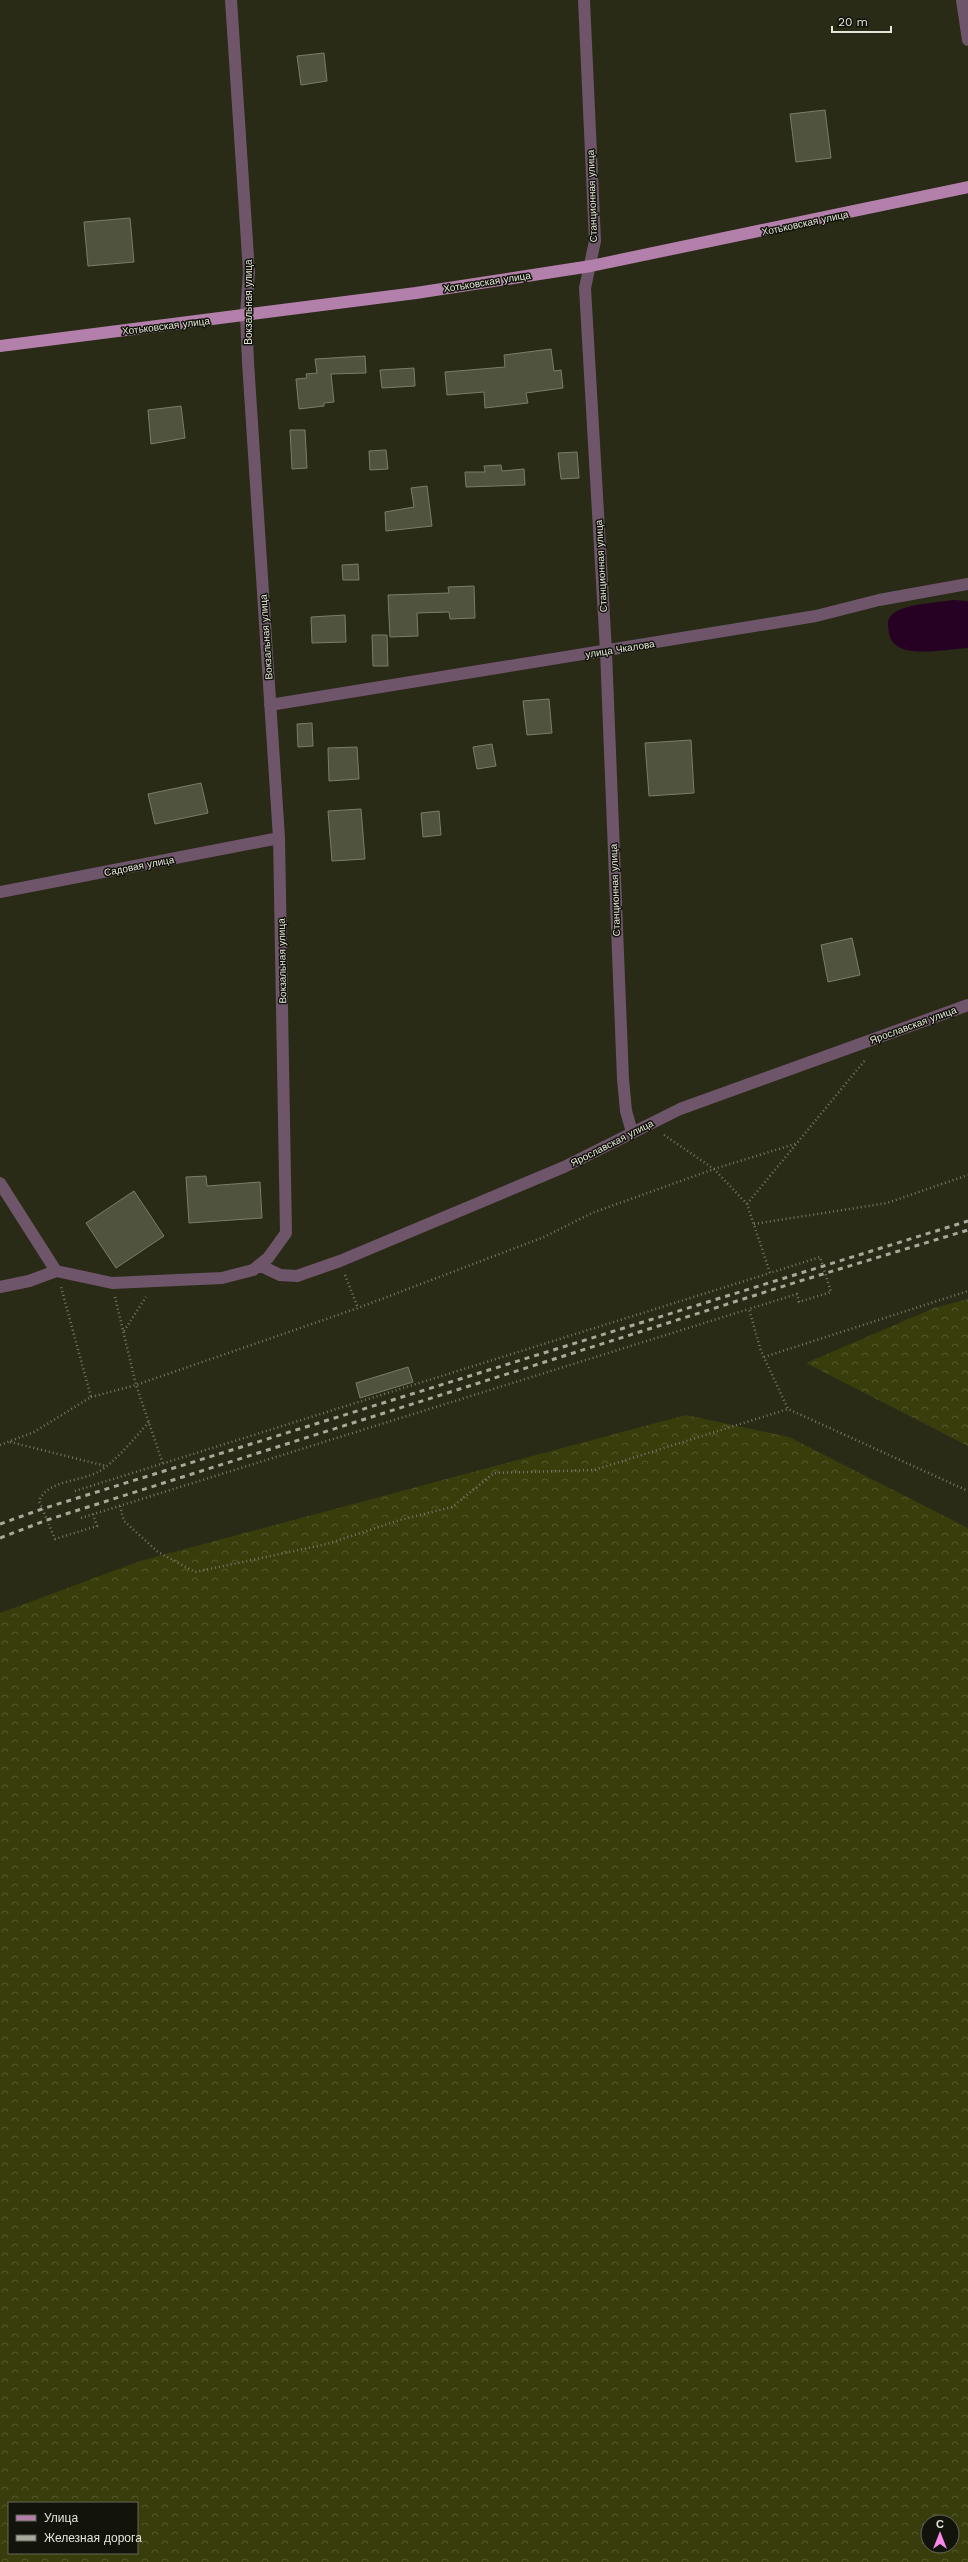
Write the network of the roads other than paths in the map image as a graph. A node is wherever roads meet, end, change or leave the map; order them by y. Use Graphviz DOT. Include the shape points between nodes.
graph roads {
  1 [pos="231,0"];
  2 [pos="584,0"];
  3 [pos="962,0"];
  4 [pos="968,40"];
  5 [pos="968,187"];
  6 [pos="591,266"];
  7 [pos="246,315"];
  8 [pos="0,346"];
  9 [pos="968,584"];
  10 [pos="606,651"];
  11 [pos="270,705"];
  12 [pos="279,838"];
  13 [pos="0,892"];
  14 [pos="968,1005"];
  15 [pos="636,1130"];
  16 [pos="0,1182"];
  17 [pos="259,1266"];
  18 [pos="56,1271"];
  19 [pos="0,1287"];
  1 -- 7 [label="street, Вокзальная улица" via="249,272"];
  2 -- 6 [label="street, Станционная улица" via="595,241"];
  3 -- 4 [label="street"];
  5 -- 6 [label="main road, Хотьковская улица"];
  6 -- 7 [label="main road, Хотьковская улица"];
  6 -- 10 [label="street, Станционная улица" via="585,288"];
  7 -- 8 [label="main road, Хотьковская улица"];
  7 -- 11 [label="street, Вокзальная улица"];
  9 -- 10 [label="street, улица Чкалова" via="879,600 816,616"];
  10 -- 11 [label="street, улица Чкалова"];
  10 -- 15 [label="street, Станционная улица" via="623,1079 626,1111"];
  11 -- 12 [label="street, Вокзальная улица"];
  12 -- 13 [label="street, Садовая улица"];
  12 -- 17 [label="street, Вокзальная улица" via="287,1159 286,1233"];
  14 -- 15 [label="street, Ярославская улица" via="680,1109"];
  15 -- 17 [label="street, Ярославская улица" via="564,1167 340,1261 297,1276 280,1275"];
  16 -- 18 [label="street"];
  17 -- 18 [label="street" via="222,1278 112,1283"];
  18 -- 19 [label="street"];
}
